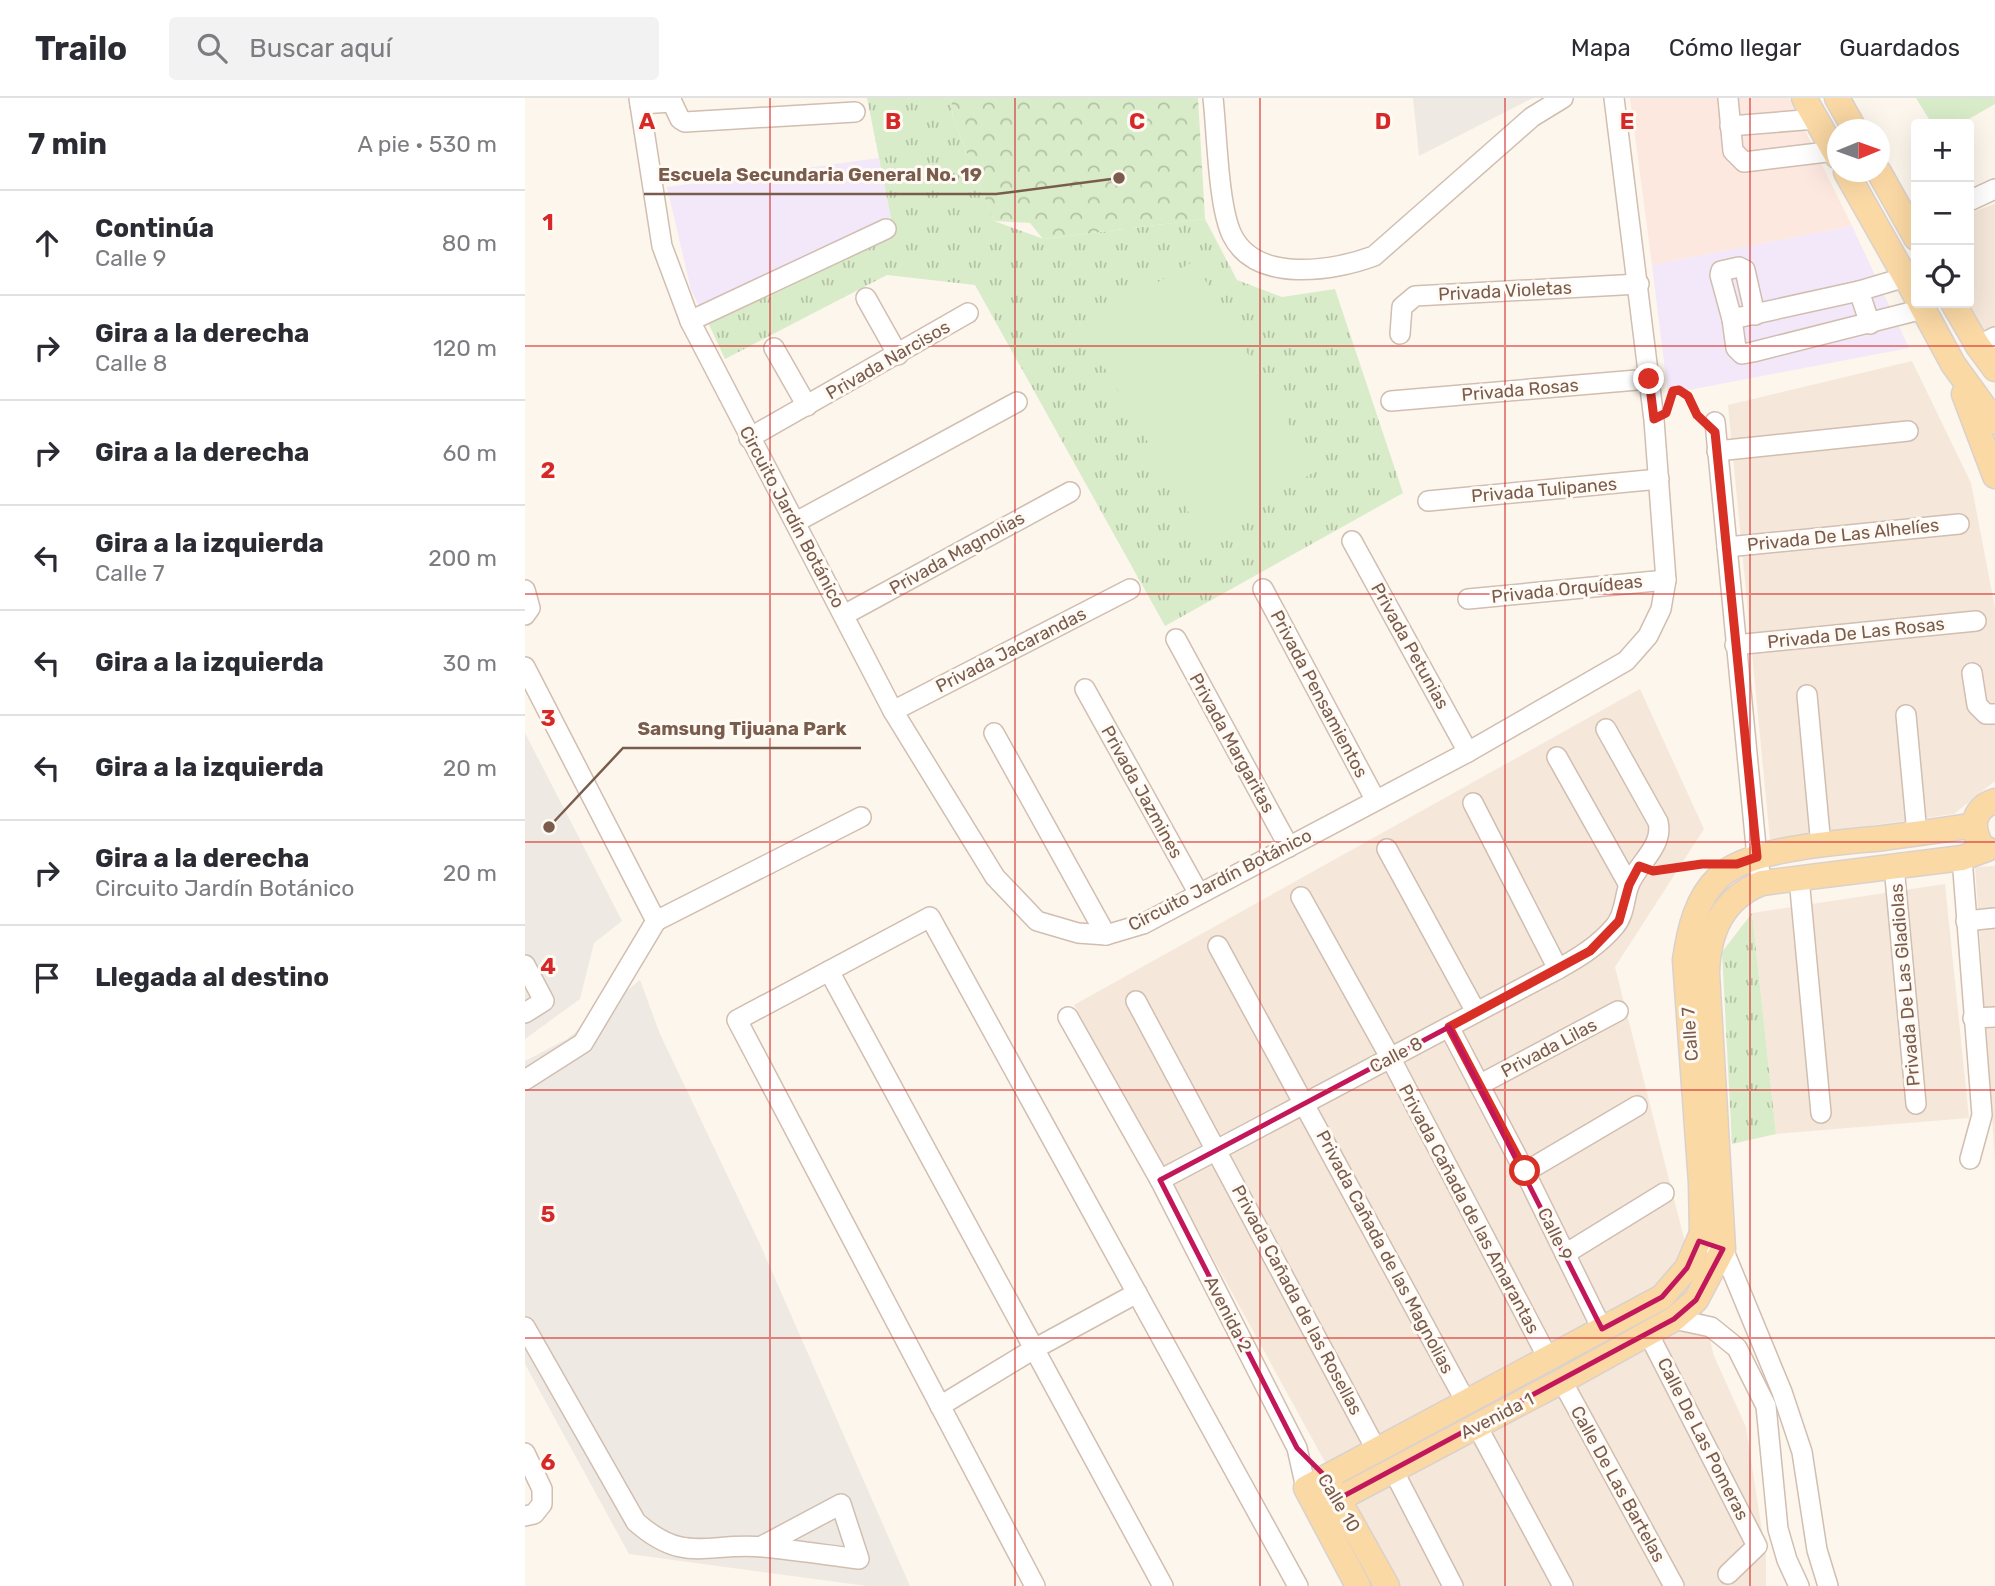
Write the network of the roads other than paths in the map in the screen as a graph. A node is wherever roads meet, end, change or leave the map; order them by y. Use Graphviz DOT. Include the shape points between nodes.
graph roads {
  1 [pos="1213,98"];
  2 [pos="1563,98"];
  3 [pos="1614,98"];
  4 [pos="1728,98"];
  5 [pos="1837,98"];
  6 [pos="639,101"];
  7 [pos="1810,108"];
  8 [pos="855,112"];
  9 [pos="1849,119"];
  10 [pos="1730,126"];
  11 [pos="1827,138"];
  12 [pos="1827,160"];
  13 [pos="1851,182"];
  14 [pos="1885,182"];
  15 [pos="1995,189"];
  16 [pos="1974,199"];
  17 [pos="1911,225"];
  18 [pos="886,229"];
  19 [pos="1639,284"];
  20 [pos="1911,287"];
  21 [pos="1859,291"];
  22 [pos="1911,296"];
  23 [pos="866,299"];
  24 [pos="1911,299"];
  25 [pos="1923,308"];
  26 [pos="1957,308"];
  27 [pos="968,313"];
  28 [pos="1755,315"];
  29 [pos="1732,319"];
  30 [pos="689,321"];
  31 [pos="1870,324"];
  32 [pos="1400,334"];
  33 [pos="1987,342"];
  34 [pos="774,348"];
  35 [pos="898,355"];
  36 [pos="1953,364"];
  37 [pos="1995,369"];
  38 [pos="1649,379"];
  39 [pos="1391,401"];
  40 [pos="1017,402"];
  41 [pos="807,406"];
  42 [pos="1995,422"];
  43 [pos="1909,431"];
  44 [pos="749,438"];
  45 [pos="1995,476"];
  46 [pos="1659,479"];
  47 [pos="1070,492"];
  48 [pos="1428,501"];
  49 [pos="796,522"];
  50 [pos="1959,524"];
  51 [pos="1352,541"];
  52 [pos="1727,547"];
  53 [pos="1666,580"];
  54 [pos="1130,589"];
  55 [pos="1263,589"];
  56 [pos="525,590"];
  57 [pos="1468,599"];
  58 [pos="525,615"];
  59 [pos="844,615"];
  60 [pos="1976,621"];
  61 [pos="1176,639"];
  62 [pos="1735,645"];
  63 [pos="525,667"];
  64 [pos="1972,673"];
  65 [pos="1085,689"];
  66 [pos="1807,695"];
  67 [pos="893,711"];
  68 [pos="1995,714"];
  69 [pos="1906,715"];
  70 [pos="1607,729"];
  71 [pos="994,733"];
  72 [pos="1468,752"];
  73 [pos="1557,757"];
  74 [pos="1375,799"];
  75 [pos="1995,801"];
  76 [pos="1473,803"];
  77 [pos="861,817"];
  78 [pos="1974,825"];
  79 [pos="1917,834"];
  80 [pos="1821,846"];
  81 [pos="1289,847"];
  82 [pos="1387,849"];
  83 [pos="1991,850"];
  84 [pos="1962,858"];
  85 [pos="1747,861"];
  86 [pos="1894,866"];
  87 [pos="1799,878"];
  88 [pos="1762,883"];
  89 [pos="1629,885"];
  90 [pos="1199,894"];
  91 [pos="1301,897"];
  92 [pos="1995,918"];
  93 [pos="656,921"];
  94 [pos="1966,921"];
  95 [pos="1106,935"];
  96 [pos="1218,947"];
  97 [pos="525,965"];
  98 [pos="1558,969"];
  99 [pos="829,971"];
  100 [pos="1136,1002"];
  101 [pos="1618,1011"];
  102 [pos="1475,1012"];
  103 [pos="525,1013"];
  104 [pos="1067,1017"];
  105 [pos="1995,1017"];
  106 [pos="1973,1018"];
  107 [pos="1449,1027"];
  108 [pos="1391,1059"];
  109 [pos="525,1080"];
  110 [pos="1479,1085"];
  111 [pos="1304,1103"];
  112 [pos="1916,1104"];
  113 [pos="1637,1106"];
  114 [pos="1821,1113"];
  115 [pos="1989,1114"];
  116 [pos="1217,1148"];
  117 [pos="1970,1160"];
  118 [pos="1525,1171"];
  119 [pos="1160,1180"];
  120 [pos="1664,1193"];
  121 [pos="1699,1241"];
  122 [pos="1723,1250"];
  123 [pos="1565,1254"];
  124 [pos="1137,1293"];
  125 [pos="1662,1297"];
  126 [pos="1674,1319"];
  127 [pos="525,1327"];
  128 [pos="1602,1329"];
  129 [pos="1649,1333"];
  130 [pos="1034,1349"];
  131 [pos="1548,1358"];
  132 [pos="1525,1371"];
  133 [pos="1562,1381"];
  134 [pos="1537,1395"];
  135 [pos="1466,1402"];
  136 [pos="940,1406"];
  137 [pos="1476,1426"];
  138 [pos="1297,1448"];
  139 [pos="1377,1451"];
  140 [pos="525,1453"];
  141 [pos="1393,1470"];
  142 [pos="1322,1493"];
  143 [pos="525,1516"];
  144 [pos="760,1547"];
  145 [pos="1728,1574"];
  146 [pos="1035,1586"];
  147 [pos="1163,1586"];
  148 [pos="1298,1586"];
  149 [pos="1358,1586"];
  150 [pos="1387,1586"];
  151 [pos="1453,1586"];
  152 [pos="1563,1586"];
  153 [pos="1675,1586"];
  154 [pos="1799,1586"];
  155 [pos="1828,1586"];
  1 -- 2 [label="street" via="1224,208 1233,237 1265,263 1298,270 1320,270 1374,256 1532,117"];
  3 -- 19 [label="street, Circuito Jardín Botánico"];
  4 -- 10 [label="street"];
  5 -- 9 [label="main road"];
  6 -- 8 [label="street" via="672,102 685,122"];
  6 -- 30 [label="street, Circuito Jardín Botánico" via="662,246"];
  7 -- 10 [label="street"];
  7 -- 11 [label="main road"];
  10 -- 12 [label="street" via="1733,151 1744,162"];
  13 -- 20 [label="main road"];
  14 -- 17 [label="main road"];
  15 -- 16 [label="street"];
  18 -- 30 [label="street"];
  19 -- 32 [label="street, Privada Violetas" via="1415,296 1402,307"];
  19 -- 38 [label="street, Circuito Jardín Botánico"];
  21 -- 22 [label="street"];
  21 -- 28 [label="street"];
  21 -- 31 [label="street"];
  23 -- 35 [label="street"];
  24 -- 31 [label="street"];
  25 -- 36 [label="main road"];
  26 -- 33 [label="main road"];
  27 -- 35 [label="street, Privada Narcisos"];
  28 -- 29 [label="street"];
  28 -- 29 [label="street" via="1745,270 1739,267 1720,275"];
  29 -- 31 [label="street" via="1736,348 1742,354"];
  30 -- 44 [label="street, Circuito Jardín Botánico"];
  33 -- 37 [label="main road"];
  34 -- 41 [label="street, Privada Narcisos"];
  35 -- 41 [label="street, Privada Narcisos"];
  36 -- 42 [label="main road"];
  36 -- 45 [label="main road"];
  38 -- 39 [label="street, Privada Rosas"];
  38 -- 46 [label="street, Circuito Jardín Botánico"];
  40 -- 49 [label="street"];
  41 -- 44 [label="street, Privada Narcisos"];
  43 -- 52 [label="street" via="1716,435"];
  44 -- 49 [label="street, Circuito Jardín Botánico"];
  46 -- 48 [label="street, Privada Tulipanes"];
  46 -- 53 [label="street, Circuito Jardín Botánico"];
  47 -- 59 [label="street, Privada Magnolias"];
  49 -- 59 [label="street, Circuito Jardín Botánico"];
  50 -- 52 [label="street, Privada De Las Alhelíes"];
  51 -- 72 [label="street, Privada Petunias"];
  52 -- 62 [label="street"];
  53 -- 57 [label="street, Privada Orquídeas"];
  53 -- 72 [label="street, Circuito Jardín Botánico" via="1661,609 1649,636 1626,661"];
  54 -- 67 [label="street, Privada Jacarandas"];
  55 -- 74 [label="street, Privada Pensamientos"];
  56 -- 58 [label="street" via="530,608"];
  59 -- 67 [label="street, Circuito Jardín Botánico"];
  60 -- 62 [label="street, Privada De Las Rosas"];
  61 -- 81 [label="street, Privada Margaritas"];
  62 -- 85 [label="street"];
  63 -- 93 [label="street"];
  64 -- 68 [label="street" via="1977,705 1986,714"];
  65 -- 90 [label="street, Privada Jazmines"];
  66 -- 80 [label="street"];
  67 -- 95 [label="street, Circuito Jardín Botánico" via="995,877 1038,921 1077,933"];
  69 -- 79 [label="street"];
  70 -- 89 [label="street, Calle 8" via="1658,822 1658,839"];
  71 -- 95 [label="street"];
  72 -- 74 [label="street, Circuito Jardín Botánico"];
  73 -- 89 [label="street"];
  74 -- 81 [label="street, Circuito Jardín Botánico"];
  75 -- 78 [label="main road" via="1981,809"];
  76 -- 98 [label="street"];
  77 -- 93 [label="street"];
  78 -- 79 [label="main road"];
  78 -- 83 [label="main road" via="1977,839"];
  79 -- 80 [label="main road"];
  80 -- 85 [label="main road"];
  81 -- 90 [label="street, Circuito Jardín Botánico"];
  82 -- 102 [label="street"];
  83 -- 84 [label="main road"];
  84 -- 86 [label="main road"];
  84 -- 94 [label="street"];
  85 -- 88 [label="street"];
  85 -- 121 [label="main road, Calle 7" via="1717,878 1688,935 1685,960 1701,1183"];
  86 -- 87 [label="main road"];
  86 -- 112 [label="street, Privada De Las Gladiolas"];
  87 -- 88 [label="main road"];
  87 -- 114 [label="street"];
  88 -- 122 [label="main road, Calle 7" via="1747,888 1722,912 1707,951"];
  89 -- 98 [label="street, Calle 8" via="1615,927 1590,951"];
  90 -- 95 [label="street, Circuito Jardín Botánico" via="1143,923"];
  91 -- 108 [label="street, Privada Cañada de las Amarantas"];
  92 -- 94 [label="street"];
  93 -- 109 [label="street" via="583,1043"];
  94 -- 106 [label="street"];
  96 -- 111 [label="street, Privada Cañada de las Magnolias"];
  97 -- 103 [label="street" via="544,1001"];
  98 -- 102 [label="street, Calle 8"];
  99 -- 124 [label="street" via="930,917"];
  99 -- 130 [label="street"];
  99 -- 136 [label="street" via="737,1020"];
  100 -- 116 [label="street, Privada Cañada de las Rosellas"];
  101 -- 110 [label="street, Privada Lilas"];
  102 -- 107 [label="street, Calle 8"];
  104 -- 119 [label="street, Avenida 2"];
  105 -- 106 [label="street"];
  106 -- 115 [label="street"];
  107 -- 108 [label="street, Calle 8"];
  107 -- 110 [label="street, Calle 9"];
  108 -- 111 [label="street, Calle 8"];
  108 -- 131 [label="street, Privada Cañada de las Amarantas"];
  110 -- 118 [label="street, Calle 9"];
  111 -- 116 [label="street, Calle 8"];
  111 -- 135 [label="street, Privada Cañada de las Magnolias"];
  113 -- 118 [label="street"];
  115 -- 117 [label="street"];
  116 -- 119 [label="street, Calle 8"];
  116 -- 139 [label="street, Privada Cañada de las Rosellas"];
  118 -- 123 [label="street, Calle 9"];
  119 -- 138 [label="street, Avenida 2"];
  120 -- 123 [label="street"];
  121 -- 122 [label="street"];
  121 -- 125 [label="main road, Calle 7" via="1687,1268"];
  122 -- 126 [label="main road" via="1696,1300"];
  122 -- 155 [label="street, Calle 7" via="1802,1452 1817,1550"];
  123 -- 128 [label="street, Calle 9"];
  124 -- 130 [label="street"];
  124 -- 148 [label="street"];
  125 -- 128 [label="main road, Avenida 1"];
  126 -- 129 [label="main road, Avenida 1"];
  126 -- 154 [label="street" via="1711,1327 1737,1348 1766,1406 1778,1529"];
  127 -- 144 [label="street" via="636,1522 653,1537 687,1549"];
  128 -- 131 [label="main road, Avenida 1"];
  129 -- 133 [label="main road, Avenida 1"];
  129 -- 145 [label="street, Calle De Las Pomeras" via="1757,1546"];
  130 -- 136 [label="street"];
  130 -- 147 [label="street"];
  131 -- 132 [label="main road, Avenida 1"];
  132 -- 134 [label="street"];
  132 -- 135 [label="main road, Avenida 1"];
  133 -- 134 [label="main road, Avenida 1"];
  133 -- 153 [label="street, Calle De Las Bartelas"];
  134 -- 137 [label="main road, Avenida 1"];
  135 -- 139 [label="main road, Avenida 1"];
  136 -- 146 [label="street"];
  137 -- 141 [label="main road, Avenida 1"];
  137 -- 152 [label="street"];
  138 -- 142 [label="street, Calle 10"];
  139 -- 142 [label="main road, Avenida 1"];
  140 -- 143 [label="street" via="542,1489 542,1504 534,1514"];
  141 -- 142 [label="main road, Avenida 1"];
  141 -- 151 [label="street"];
  142 -- 149 [label="main road, Calle 10"];
  142 -- 150 [label="main road, Calle 10"];
  144 -- 144 [label="street" via="772,1548 859,1559 841,1504"];
}
